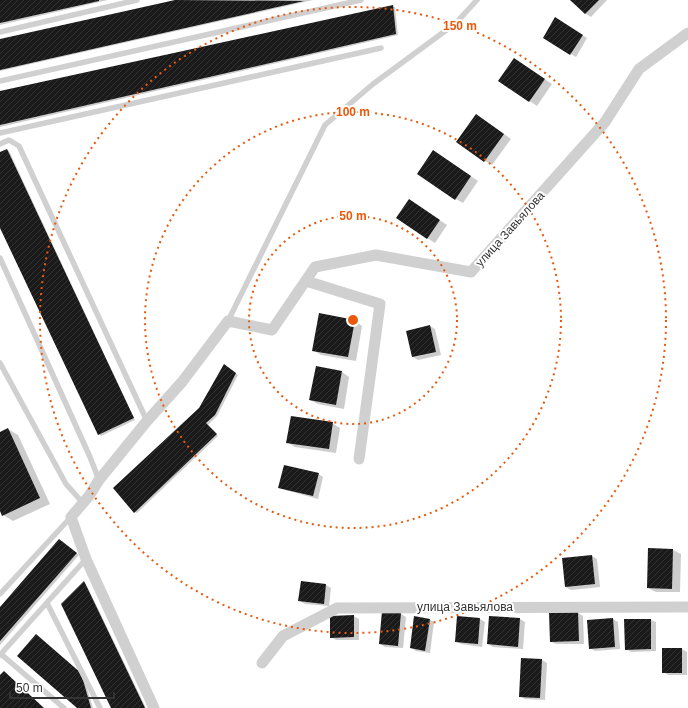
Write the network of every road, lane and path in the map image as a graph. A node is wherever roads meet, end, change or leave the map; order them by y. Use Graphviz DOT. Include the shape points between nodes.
graph roads {
  1 [pos="137,0"];
  2 [pos="361,0"];
  3 [pos="476,0"];
  4 [pos="0,32"];
  5 [pos="688,33"];
  6 [pos="381,48"];
  7 [pos="0,81"];
  8 [pos="0,133"];
  9 [pos="0,144"];
  10 [pos="0,258"];
  11 [pos="306,282"];
  12 [pos="228,321"];
  13 [pos="0,363"];
  14 [pos="147,421"];
  15 [pos="359,459"];
  16 [pos="99,480"];
  17 [pos="83,503"];
  18 [pos="71,517"];
  19 [pos="86,559"];
  20 [pos="0,594"];
  21 [pos="47,603"];
  22 [pos="688,607"];
  23 [pos="0,654"];
  24 [pos="262,663"];
  25 [pos="64,708"];
  26 [pos="100,708"];
  27 [pos="154,708"];
  1 -- 4 [label="lane"];
  2 -- 7 [label="lane"];
  3 -- 12 [label="lane" via="456,23 373,84 326,125"];
  5 -- 11 [label="street, улица Завьялова" via="639,69 604,122 471,272 376,255 315,268"];
  6 -- 8 [label="lane"];
  9 -- 14 [label="lane" via="9,140 19,146"];
  10 -- 16 [label="lane"];
  11 -- 12 [label="street, улица Завьялова" via="272,330"];
  11 -- 15 [label="street" via="380,304"];
  12 -- 14 [label="street" via="182,382"];
  13 -- 17 [label="lane" via="66,484"];
  14 -- 16 [label="street"];
  16 -- 17 [label="street"];
  17 -- 18 [label="street"];
  18 -- 19 [label="street"];
  18 -- 20 [label="lane"];
  19 -- 21 [label="lane"];
  19 -- 27 [label="street"];
  21 -- 23 [label="lane"];
  21 -- 26 [label="lane"];
  22 -- 24 [label="street, улица Завьялова" via="337,608 283,636"];
  23 -- 25 [label="lane"];
}
